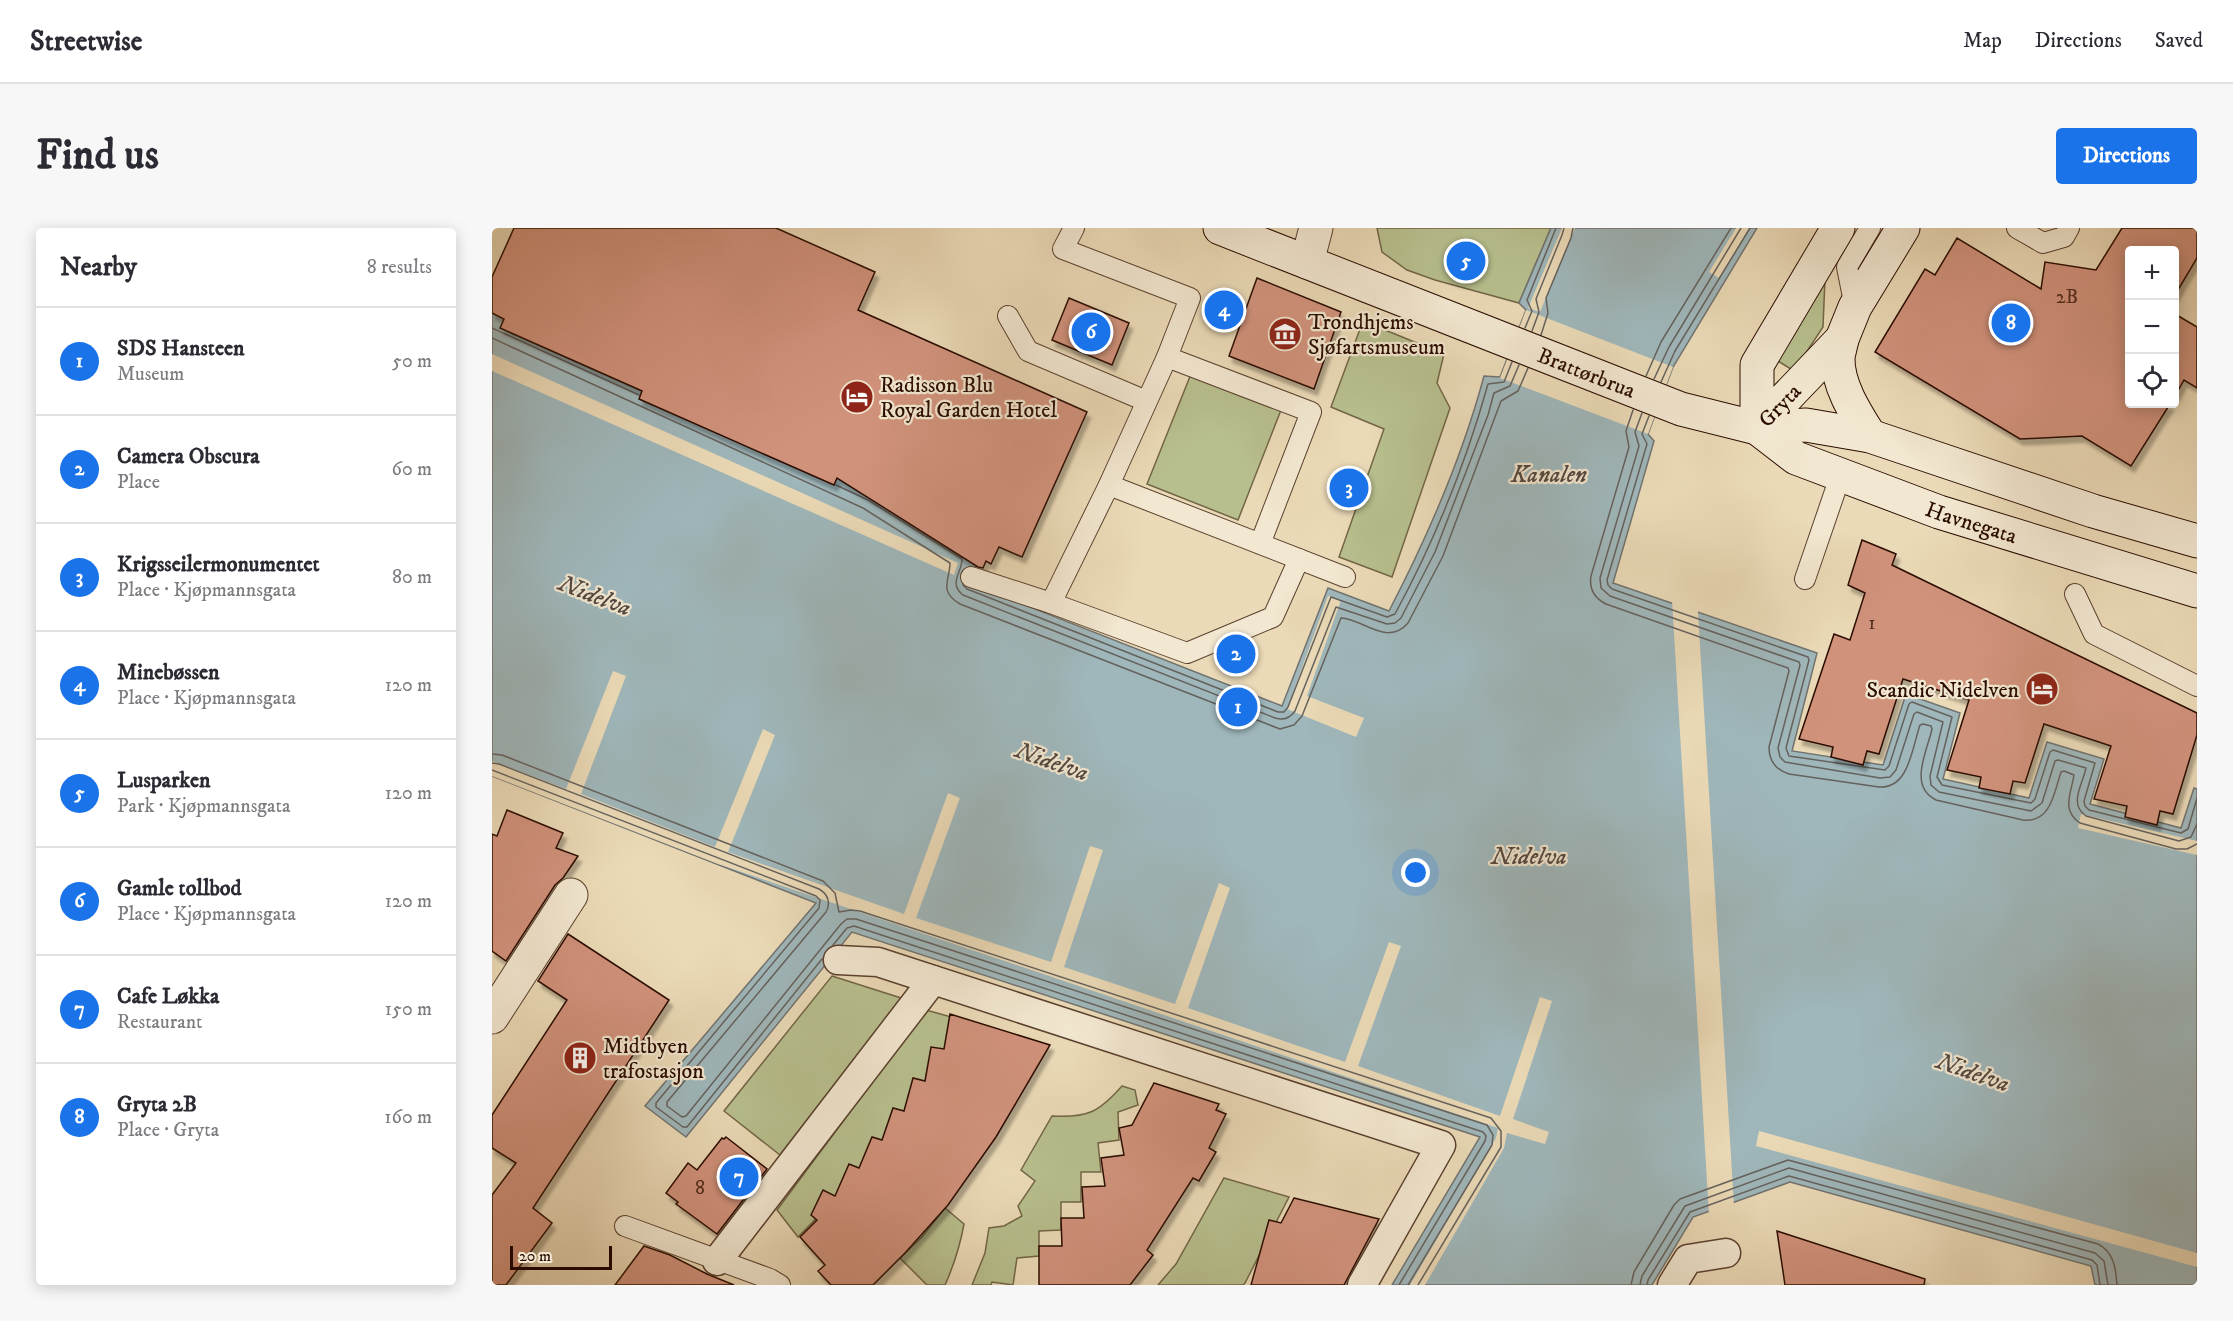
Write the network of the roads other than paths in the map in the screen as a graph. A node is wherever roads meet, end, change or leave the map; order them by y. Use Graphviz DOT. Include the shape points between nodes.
graph roads {
  1 [pos="1074,228"];
  2 [pos="1220,228"];
  3 [pos="1316,228"];
  4 [pos="1838,228"];
  5 [pos="1870,228"];
  6 [pos="1903,228"];
  7 [pos="2017,228"];
  8 [pos="2069,228"];
  9 [pos="1307,262"];
  10 [pos="1855,307"];
  11 [pos="1008,316"];
  12 [pos="1842,339"];
  13 [pos="1167,357"];
  14 [pos="1146,401"];
  15 [pos="1661,401"];
  16 [pos="1757,428"];
  17 [pos="1870,436"];
  18 [pos="1841,474"];
  19 [pos="1109,485"];
  20 [pos="2197,541"];
  21 [pos="1260,544"];
  22 [pos="1299,559"];
  23 [pos="971,577"];
  24 [pos="1345,577"];
  25 [pos="1805,579"];
  26 [pos="2197,591"];
  27 [pos="2075,594"];
  28 [pos="1051,603"];
  29 [pos="2197,686"];
  30 [pos="571,895"];
  31 [pos="838,960"];
  32 [pos="933,980"];
  33 [pos="492,1017"];
  34 [pos="625,1226"];
  35 [pos="1726,1254"];
  36 [pos="717,1261"];
  37 [pos="780,1285"];
  38 [pos="1362,1285"];
  39 [pos="1672,1285"];
  1 -- 13 [label="lane" via="1063,249 1190,298"];
  2 -- 9 [label="main road, Brattørbrua"];
  3 -- 9 [label="main road"];
  4 -- 16 [label="main road, Gryta" via="1757,365"];
  5 -- 10 [label="lane" via="1847,267"];
  6 -- 10 [label="main road, Gryta"];
  7 -- 8 [label="lane" via="2043,243 2064,237"];
  9 -- 15 [label="main road, Brattørbrua"];
  10 -- 12 [label="main road, Gryta"];
  11 -- 14 [label="lane" via="1028,351"];
  12 -- 16 [label="main road, Gryta"];
  12 -- 17 [label="main road" via="1838,359 1843,385"];
  13 -- 14 [label="lane"];
  13 -- 21 [label="lane" via="1311,412"];
  14 -- 19 [label="lane"];
  15 -- 16 [label="main road, Havnegata"];
  16 -- 17 [label="main road, Havnegata" via="1806,425"];
  16 -- 18 [label="main road, Havnegata" via="1796,458"];
  17 -- 20 [label="main road, Havnegata" via="2093,511"];
  18 -- 25 [label="lane"];
  18 -- 26 [label="main road, Havnegata" via="1939,512"];
  19 -- 21 [label="lane"];
  19 -- 28 [label="lane"];
  21 -- 22 [label="lane"];
  22 -- 24 [label="lane"];
  22 -- 28 [label="lane" via="1273,617 1187,653"];
  23 -- 28 [label="lane"];
  27 -- 29 [label="lane" via="2094,634"];
  30 -- 33 [label="main road"];
  31 -- 32 [label="street" via="878,962"];
  32 -- 36 [label="street"];
  32 -- 38 [label="street" via="1441,1145"];
  34 -- 36 [label="lane"];
  35 -- 39 [label="street" via="1688,1259"];
  36 -- 37 [label="lane"];
}
